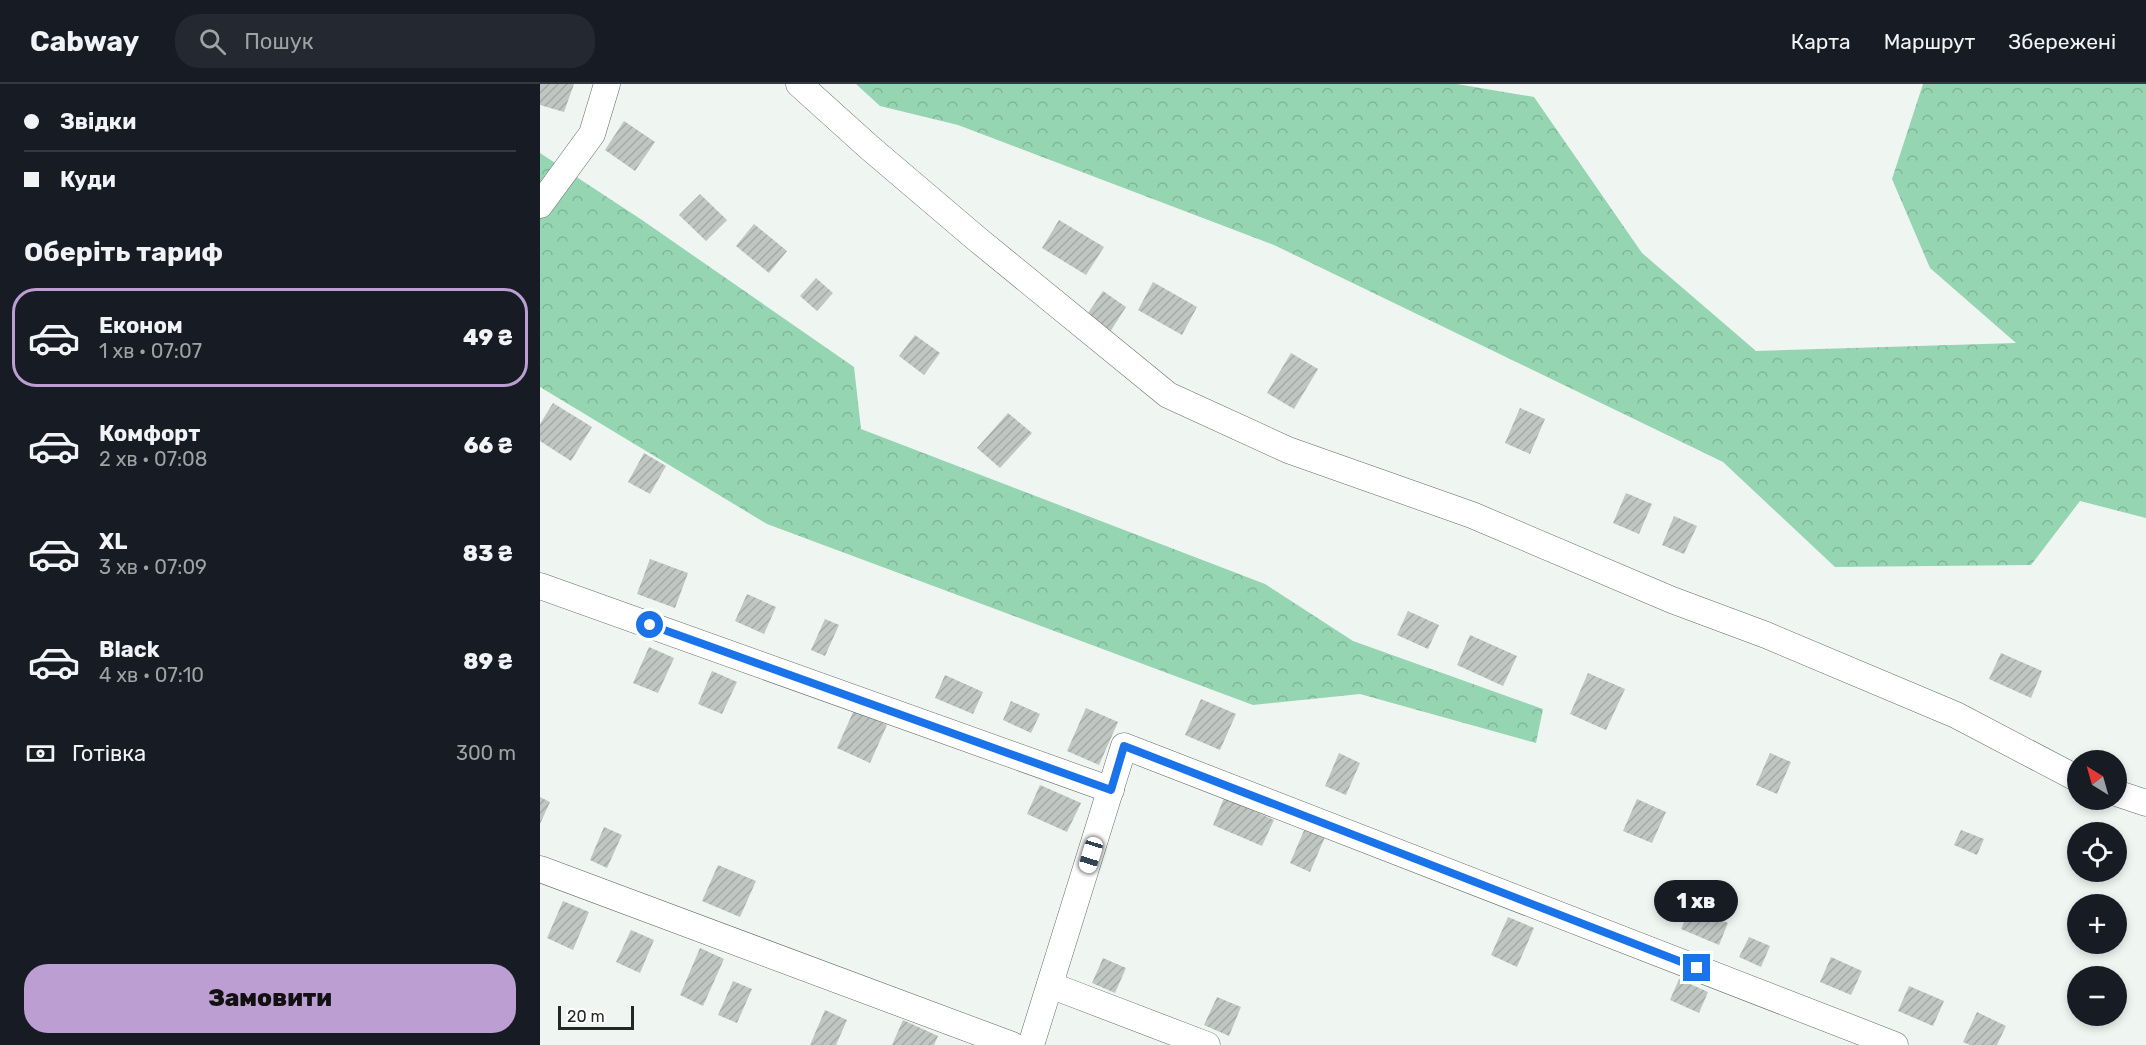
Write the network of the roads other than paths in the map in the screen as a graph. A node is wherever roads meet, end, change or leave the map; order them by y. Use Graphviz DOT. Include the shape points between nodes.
graph roads {
  1 [pos="607,84"];
  2 [pos="799,84"];
  3 [pos="540,205"];
  4 [pos="540,586"];
  5 [pos="2067,773"];
  6 [pos="1111,790"];
  7 [pos="2127,797"];
  8 [pos="2146,803"];
  9 [pos="540,869"];
  10 [pos="1050,985"];
  11 [pos="1012,1045"];
  12 [pos="1031,1045"];
  13 [pos="1207,1045"];
  14 [pos="1895,1045"];
  1 -- 3 [label="street" via="592,134"];
  2 -- 5 [label="street" via="977,239 1168,395 1288,450 1472,515 1956,714"];
  4 -- 6 [label="street"];
  6 -- 10 [label="street"];
  6 -- 14 [label="street" via="1124,746"];
  7 -- 8 [label="street"];
  9 -- 11 [label="street"];
  10 -- 12 [label="street"];
  10 -- 13 [label="street"];
}
